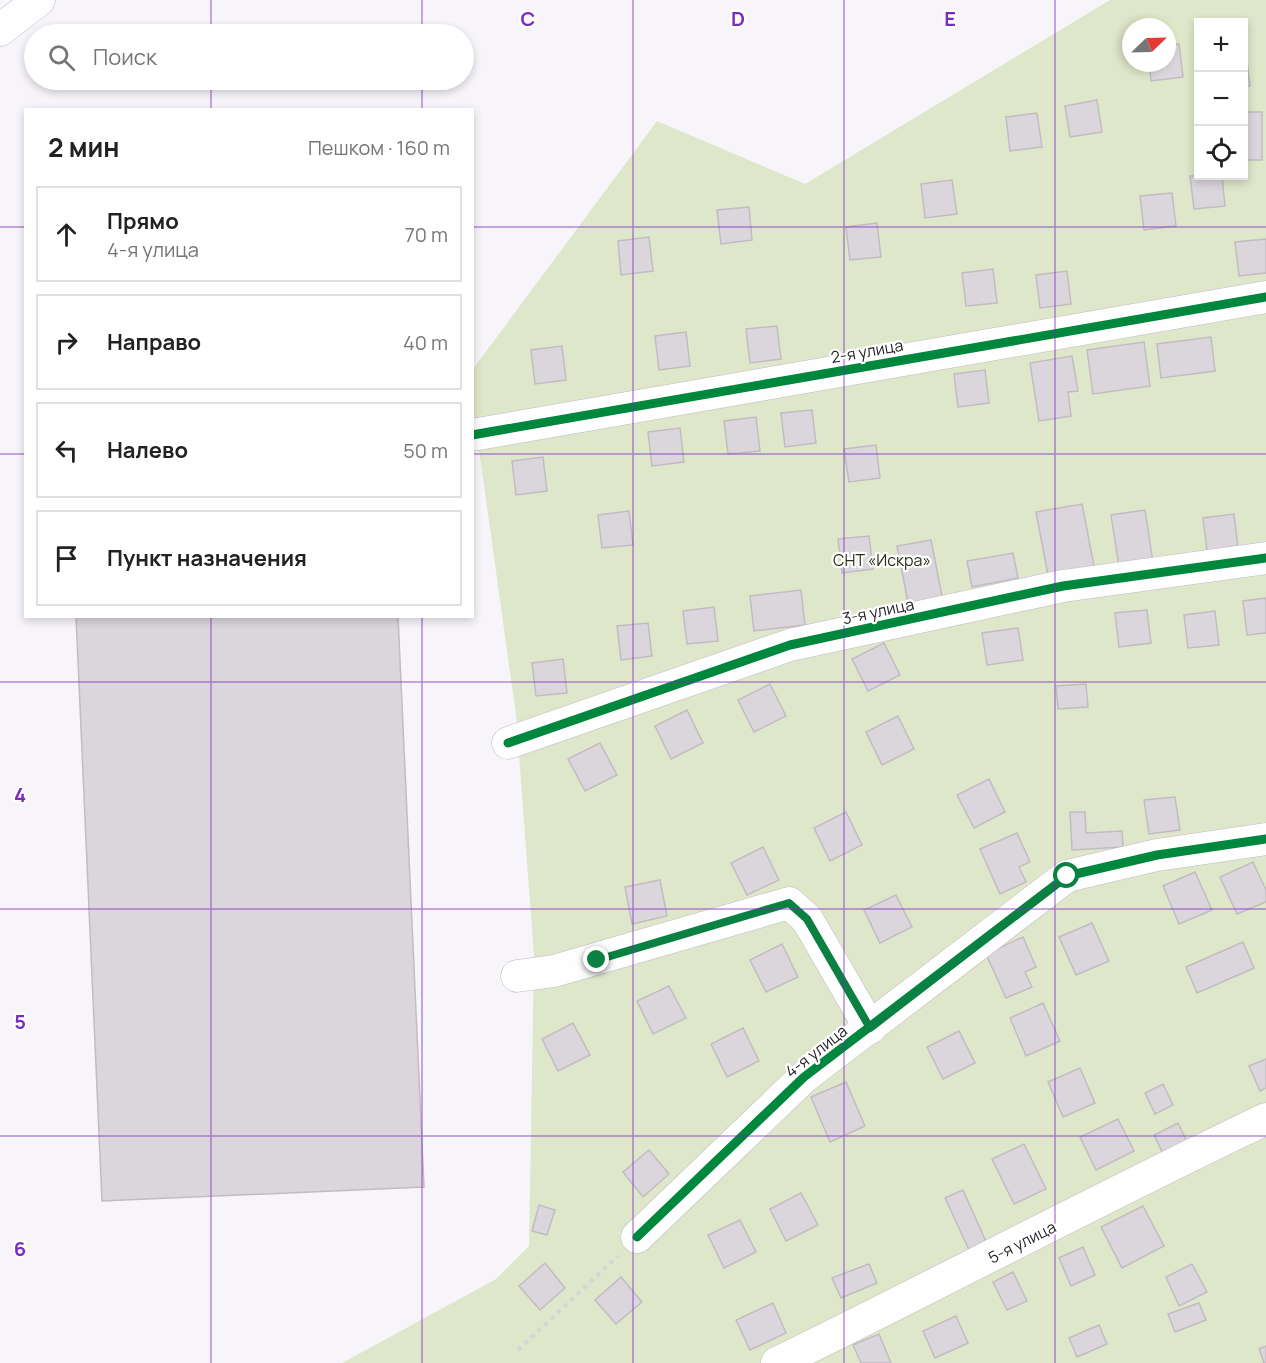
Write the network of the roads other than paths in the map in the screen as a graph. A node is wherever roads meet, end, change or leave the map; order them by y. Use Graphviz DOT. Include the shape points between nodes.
graph roads {
  1 [pos="39,0"];
  2 [pos="0,30"];
  3 [pos="1266,297"];
  4 [pos="474,435"];
  5 [pos="1266,558"];
  6 [pos="508,743"];
  7 [pos="1266,839"];
  8 [pos="517,976"];
  9 [pos="870,1028"];
  10 [pos="1266,1119"];
  11 [pos="637,1237"];
  12 [pos="777,1363"];
  1 -- 2 [label="street"];
  3 -- 4 [label="street, 2-я улица"];
  5 -- 6 [label="street, 3-я улица" via="1063,586 790,645"];
  7 -- 9 [label="street, 4-я улица" via="1158,855 1067,876"];
  8 -- 9 [label="street" via="597,960 789,903 807,919"];
  9 -- 11 [label="street, 4-я улица" via="804,1077"];
  10 -- 12 [label="street, 5-я улица"];
}
